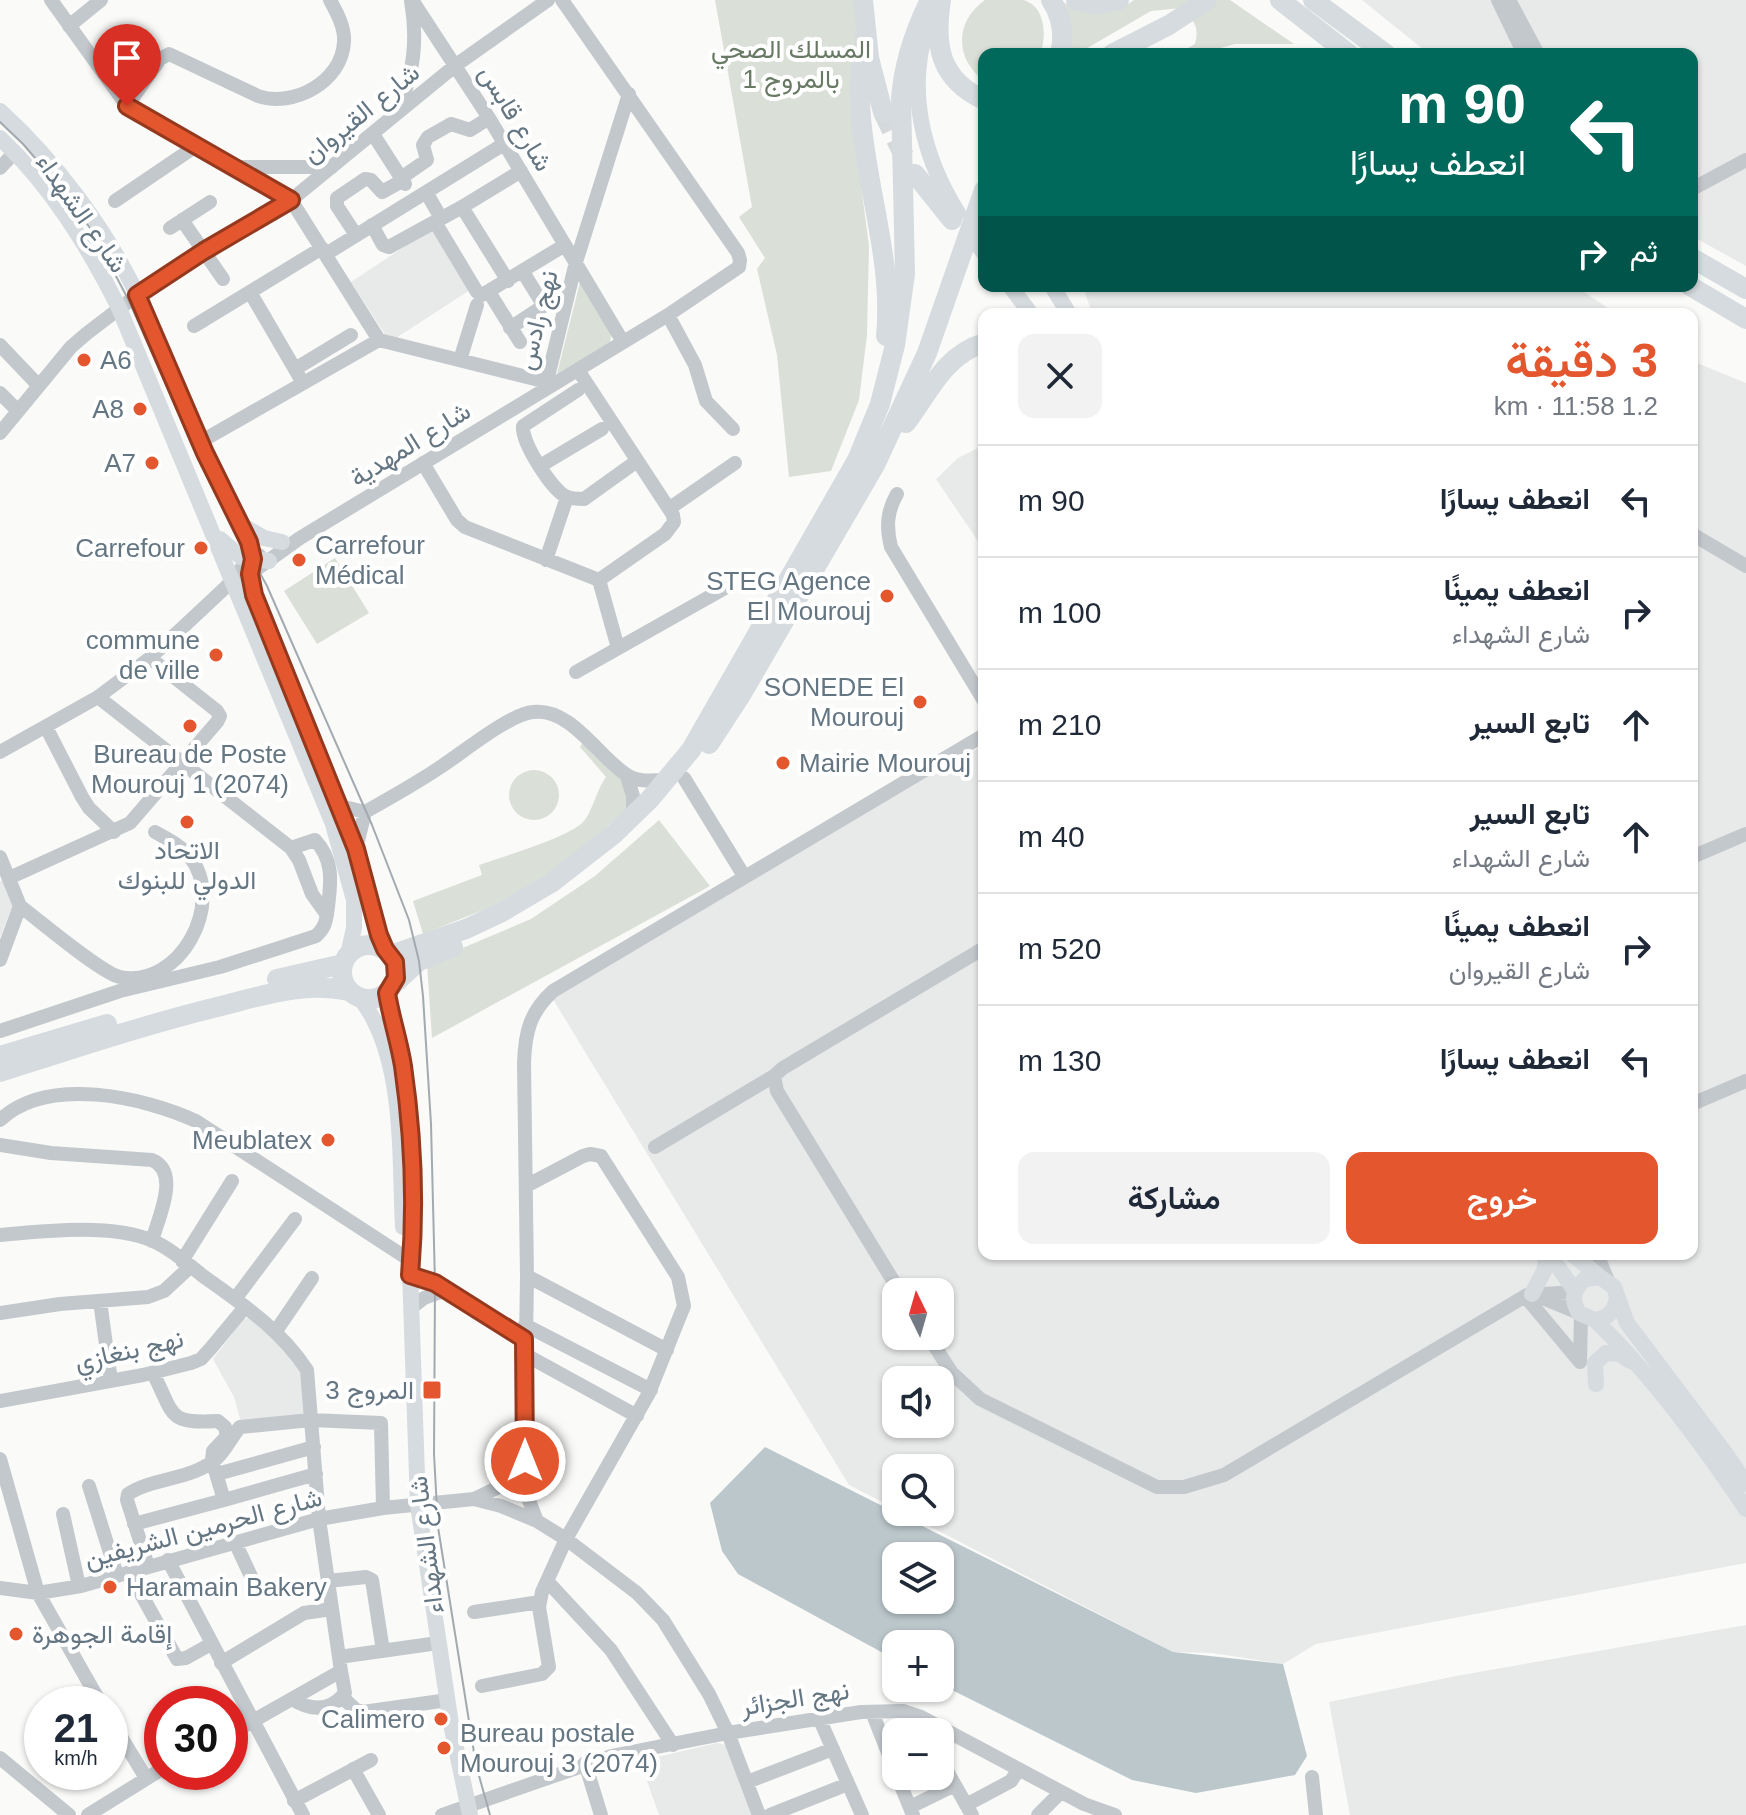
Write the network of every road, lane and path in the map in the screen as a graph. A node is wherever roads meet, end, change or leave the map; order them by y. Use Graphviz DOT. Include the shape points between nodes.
graph roads {
  1 [pos="51,0"];
  2 [pos="101,0"];
  3 [pos="330,0"];
  4 [pos="412,0"];
  5 [pos="519,0"];
  6 [pos="548,0"];
  7 [pos="562,0"];
  8 [pos="863,0"];
  9 [pos="930,0"];
  10 [pos="940,0"];
  11 [pos="959,0"];
  12 [pos="1051,0"];
  13 [pos="1076,0"];
  14 [pos="1119,0"];
  15 [pos="1207,0"];
  16 [pos="1280,0"];
  17 [pos="1313,0"];
  18 [pos="1498,0"];
  19 [pos="1509,0"];
  20 [pos="529,14"];
  21 [pos="69,26"];
  22 [pos="866,34"];
  23 [pos="1060,48"];
  24 [pos="1125,48"];
  25 [pos="1341,48"];
  26 [pos="1379,48"];
  27 [pos="1535,48"];
  28 [pos="1535,48"];
  29 [pos="456,65"];
  30 [pos="978,87"];
  31 [pos="629,94"];
  32 [pos="978,96"];
  33 [pos="127,106"];
  34 [pos="0,111"];
  35 [pos="883,112"];
  36 [pos="394,117"];
  37 [pos="489,118"];
  38 [pos="373,134"];
  39 [pos="0,138"];
  40 [pos="504,144"];
  41 [pos="196,146"];
  42 [pos="15,152"];
  43 [pos="1746,160"];
  44 [pos="232,167"];
  45 [pos="332,167"];
  46 [pos="0,168"];
  47 [pos="521,171"];
  48 [pos="915,174"];
  49 [pos="402,180"];
  50 [pos="1698,186"];
  51 [pos="420,196"];
  52 [pos="291,200"];
  53 [pos="115,201"];
  54 [pos="210,202"];
  55 [pos="462,207"];
  56 [pos="978,207"];
  57 [pos="955,216"];
  58 [pos="438,220"];
  59 [pos="372,225"];
  60 [pos="356,235"];
  61 [pos="565,245"];
  62 [pos="204,251"];
  63 [pos="324,251"];
  64 [pos="1698,261"];
  65 [pos="576,262"];
  66 [pos="523,272"];
  67 [pos="223,279"];
  68 [pos="508,281"];
  69 [pos="569,289"];
  70 [pos="1746,289"];
  71 [pos="1698,291"];
  72 [pos="250,292"];
  73 [pos="489,292"];
  74 [pos="137,295"];
  75 [pos="477,305"];
  76 [pos="544,306"];
  77 [pos="119,308"];
  78 [pos="668,315"];
  79 [pos="1746,319"];
  80 [pos="194,326"];
  81 [pos="510,328"];
  82 [pos="351,335"];
  83 [pos="379,340"];
  84 [pos="520,342"];
  85 [pos="623,342"];
  86 [pos="978,346"];
  87 [pos="1,349"];
  88 [pos="460,360"];
  89 [pos="295,369"];
  90 [pos="578,370"];
  91 [pos="303,383"];
  92 [pos="546,385"];
  93 [pos="39,386"];
  94 [pos="578,390"];
  95 [pos="0,393"];
  96 [pos="18,411"];
  97 [pos="602,429"];
  98 [pos="733,429"];
  99 [pos="0,433"];
  100 [pos="879,433"];
  101 [pos="200,442"];
  102 [pos="637,461"];
  103 [pos="423,463"];
  104 [pos="735,463"];
  105 [pos="540,466"];
  106 [pos="897,494"];
  107 [pos="567,497"];
  108 [pos="670,508"];
  109 [pos="243,526"];
  110 [pos="214,531"];
  111 [pos="300,538"];
  112 [pos="1698,538"];
  113 [pos="282,542"];
  114 [pos="546,560"];
  115 [pos="258,564"];
  116 [pos="1746,566"];
  117 [pos="599,580"];
  118 [pos="231,582"];
  119 [pos="725,588"];
  120 [pos="618,648"];
  121 [pos="150,658"];
  122 [pos="576,672"];
  123 [pos="978,691"];
  124 [pos="98,697"];
  125 [pos="46,727"];
  126 [pos="978,738"];
  127 [pos="0,752"];
  128 [pos="184,764"];
  129 [pos="627,776"];
  130 [pos="676,778"];
  131 [pos="340,806"];
  132 [pos="365,812"];
  133 [pos="633,816"];
  134 [pos="114,832"];
  135 [pos="155,832"];
  136 [pos="1746,834"];
  137 [pos="291,848"];
  138 [pos="356,849"];
  139 [pos="1698,854"];
  140 [pos="0,857"];
  141 [pos="744,876"];
  142 [pos="9,878"];
  143 [pos="20,906"];
  144 [pos="327,915"];
  145 [pos="388,952"];
  146 [pos="978,952"];
  147 [pos="345,959"];
  148 [pos="0,960"];
  149 [pos="175,969"];
  150 [pos="149,979"];
  151 [pos="390,989"];
  152 [pos="355,995"];
  153 [pos="0,1031"];
  154 [pos="0,1056"];
  155 [pos="0,1072"];
  156 [pos="774,1076"];
  157 [pos="1746,1081"];
  158 [pos="1698,1101"];
  159 [pos="2,1118"];
  160 [pos="5,1145"];
  161 [pos="655,1147"];
  162 [pos="232,1181"];
  163 [pos="526,1186"];
  164 [pos="295,1219"];
  165 [pos="0,1235"];
  166 [pos="152,1241"];
  167 [pos="1547,1260"];
  168 [pos="1552,1260"];
  169 [pos="1579,1260"];
  170 [pos="1599,1260"];
  171 [pos="186,1263"];
  172 [pos="409,1265"];
  173 [pos="527,1276"];
  174 [pos="312,1278"];
  175 [pos="891,1278"];
  176 [pos="1609,1285"];
  177 [pos="446,1290"];
  178 [pos="1575,1291"];
  179 [pos="1530,1295"];
  180 [pos="100,1301"];
  181 [pos="240,1303"];
  182 [pos="411,1308"];
  183 [pos="0,1313"];
  184 [pos="1586,1316"];
  185 [pos="276,1331"];
  186 [pos="525,1340"];
  187 [pos="667,1350"];
  188 [pos="937,1350"];
  189 [pos="1637,1365"];
  190 [pos="153,1373"];
  191 [pos="111,1381"];
  192 [pos="1596,1384"];
  193 [pos="651,1390"];
  194 [pos="0,1401"];
  195 [pos="637,1416"];
  196 [pos="311,1420"];
  197 [pos="314,1447"];
  198 [pos="0,1459"];
  199 [pos="525,1461"];
  200 [pos="214,1467"];
  201 [pos="316,1474"];
  202 [pos="1746,1484"];
  203 [pos="89,1486"];
  204 [pos="5,1495"];
  205 [pos="474,1499"];
  206 [pos="224,1500"];
  207 [pos="418,1505"];
  208 [pos="383,1508"];
  209 [pos="1746,1509"];
  210 [pos="63,1514"];
  211 [pos="319,1519"];
  212 [pos="537,1521"];
  213 [pos="134,1524"];
  214 [pos="566,1539"];
  215 [pos="235,1542"];
  216 [pos="168,1560"];
  217 [pos="148,1566"];
  218 [pos="123,1574"];
  219 [pos="328,1581"];
  220 [pos="547,1581"];
  221 [pos="255,1585"];
  222 [pos="79,1586"];
  223 [pos="0,1588"];
  224 [pos="38,1593"];
  225 [pos="540,1602"];
  226 [pos="332,1609"];
  227 [pos="474,1612"];
  228 [pos="438,1643"];
  229 [pos="211,1644"];
  230 [pos="383,1651"];
  231 [pos="221,1663"];
  232 [pos="340,1664"];
  233 [pos="91,1686"];
  234 [pos="482,1686"];
  235 [pos="342,1697"];
  236 [pos="292,1699"];
  237 [pos="448,1700"];
  238 [pos="872,1712"];
  239 [pos="819,1718"];
  240 [pos="916,1718"];
  241 [pos="252,1723"];
  242 [pos="248,1725"];
  243 [pos="728,1733"];
  244 [pos="882,1737"];
  245 [pos="954,1737"];
  246 [pos="673,1745"];
  247 [pos="128,1748"];
  248 [pos="833,1749"];
  249 [pos="0,1758"];
  250 [pos="371,1760"];
  251 [pos="585,1763"];
  252 [pos="353,1769"];
  253 [pos="1019,1769"];
  254 [pos="144,1775"];
  255 [pos="1312,1777"];
  256 [pos="144,1779"];
  257 [pos="747,1782"];
  258 [pos="848,1784"];
  259 [pos="955,1785"];
  260 [pos="903,1790"];
  261 [pos="1061,1792"];
  262 [pos="294,1801"];
  263 [pos="806,1808"];
  264 [pos="469,1810"];
  265 [pos="969,1810"];
  266 [pos="911,1811"];
  267 [pos="1109,1814"];
  268 [pos="69,1815"];
  269 [pos="88,1815"];
  270 [pos="303,1815"];
  271 [pos="379,1815"];
  272 [pos="442,1815"];
  273 [pos="601,1815"];
  274 [pos="759,1815"];
  275 [pos="770,1815"];
  276 [pos="862,1815"];
  277 [pos="1038,1815"];
  278 [pos="1316,1815"];
  1 -- 21 [label="street"];
  2 -- 21 [label="street"];
  3 -- 33 [label="street" via="343,29 341,55 326,78 298,97 272,101 169,54"];
  4 -- 29 [label="street, شارع قابس"];
  4 -- 36 [label="street" via="412,69"];
  5 -- 20 [label="street"];
  6 -- 20 [label="street, شارع القيروان"];
  7 -- 31 [label="street"];
  8 -- 22 [label="highway"];
  9 -- 100 [label="highway" via="903,77 904,291"];
  10 -- 32 [label="highway" via="937,39 944,64"];
  10 -- 57 [label="main road" via="921,49 919,112 930,159"];
  11 -- 30 [label="highway" via="947,23 947,46 963,77"];
  12 -- 23 [label="highway" via="1062,28"];
  13 -- 14 [label="highway" via="1096,5"];
  15 -- 24 [label="highway"];
  16 -- 25 [label="highway"];
  17 -- 26 [label="highway"];
  18 -- 27 [label="street"];
  19 -- 28 [label="street"];
  20 -- 29 [label="street, شارع القيروان"];
  21 -- 33 [label="street"];
  22 -- 35 [label="highway"];
  22 -- 100 [label="highway" via="861,65 864,137 887,302"];
  29 -- 36 [label="street, شارع القيروان"];
  29 -- 37 [label="street, شارع قابس"];
  31 -- 65 [label="street, نهج رادس"];
  31 -- 78 [label="street, شارع المهدية" via="740,260 731,274"];
  33 -- 41 [label="street"];
  34 -- 74 [label="main road, شارع الشهداء" via="62,178"];
  36 -- 38 [label="street, شارع القيروان"];
  37 -- 40 [label="street, شارع قابس"];
  37 -- 49 [label="street" via="470,130 451,124 428,137 423,145 427,160"];
  38 -- 45 [label="street, شارع القيروان"];
  38 -- 49 [label="street"];
  39 -- 42 [label="main road, شارع الشهداء"];
  40 -- 47 [label="street, شارع قابس"];
  40 -- 51 [label="street"];
  41 -- 44 [label="street"];
  41 -- 53 [label="street"];
  42 -- 46 [label="street"];
  42 -- 77 [label="main road, شارع الشهداء" via="89,249"];
  43 -- 50 [label="street"];
  44 -- 45 [label="street"];
  44 -- 52 [label="street"];
  45 -- 52 [label="street, شارع القيروان"];
  47 -- 55 [label="street"];
  47 -- 61 [label="street, شارع قابس"];
  48 -- 57 [label="highway"];
  49 -- 51 [label="street"];
  49 -- 60 [label="street" via="382,192 365,179 339,195 337,206"];
  51 -- 58 [label="street"];
  51 -- 59 [label="street"];
  52 -- 62 [label="street, شارع القيروان"];
  52 -- 63 [label="street"];
  54 -- 62 [label="street" via="176,224"];
  55 -- 58 [label="street"];
  55 -- 68 [label="street"];
  56 -- 100 [label="highway" via="927,353"];
  58 -- 59 [label="street" via="389,247"];
  58 -- 73 [label="street" via="477,292"];
  59 -- 60 [label="street"];
  60 -- 63 [label="street"];
  61 -- 65 [label="street, شارع قابس"];
  61 -- 66 [label="street"];
  62 -- 67 [label="street"];
  62 -- 74 [label="street, شارع القيروان"];
  63 -- 72 [label="street"];
  63 -- 83 [label="street"];
  64 -- 70 [label="highway"];
  65 -- 69 [label="street, نهج رادس"];
  65 -- 85 [label="street, شارع قابس"];
  66 -- 68 [label="street"];
  66 -- 76 [label="street"];
  68 -- 73 [label="street"];
  69 -- 76 [label="street"];
  69 -- 92 [label="street, نهج رادس"];
  71 -- 79 [label="highway"];
  72 -- 80 [label="street"];
  72 -- 89 [label="street"];
  73 -- 81 [label="street"];
  74 -- 77 [label="street, شارع القيروان"];
  74 -- 101 [label="main road, شارع الشهداء"];
  75 -- 88 [label="street"];
  76 -- 81 [label="street"];
  77 -- 93 [label="street, شارع القيروان" via="71,347"];
  77 -- 110 [label="main road, شارع الشهداء"];
  78 -- 85 [label="street, شارع المهدية"];
  78 -- 98 [label="street" via="695,365 706,401"];
  81 -- 84 [label="street"];
  82 -- 89 [label="street"];
  83 -- 88 [label="street"];
  83 -- 91 [label="street"];
  85 -- 90 [label="street, شارع المهدية"];
  86 -- 100 [label="highway" via="947,365 909,420"];
  87 -- 93 [label="street"];
  88 -- 92 [label="street"];
  89 -- 91 [label="street"];
  90 -- 92 [label="street, شارع المهدية"];
  90 -- 102 [label="street"];
  91 -- 101 [label="street"];
  92 -- 103 [label="street, شارع المهدية"];
  93 -- 96 [label="street, شارع القيروان"];
  94 -- 105 [label="street" via="523,426 522,436"];
  95 -- 96 [label="street"];
  96 -- 99 [label="street, شارع القيروان"];
  97 -- 105 [label="street"];
  100 -- 130 [label="highway" via="857,460"];
  101 -- 109 [label="main road, شارع الشهداء"];
  102 -- 107 [label="street" via="588,497"];
  102 -- 108 [label="street"];
  103 -- 111 [label="street, شارع المهدية"];
  103 -- 114 [label="street" via="465,527"];
  104 -- 108 [label="street"];
  105 -- 107 [label="street"];
  106 -- 123 [label="street" via="888,519 891,547"];
  107 -- 114 [label="street"];
  108 -- 117 [label="street" via="671,529"];
  109 -- 113 [label="main road"];
  109 -- 115 [label="main road, شارع الشهداء"];
  110 -- 115 [label="main road" via="233,551"];
  110 -- 118 [label="main road, شارع الشهداء"];
  111 -- 113 [label="street"];
  111 -- 115 [label="street"];
  112 -- 116 [label="street"];
  113 -- 115 [label="street"];
  114 -- 117 [label="street"];
  115 -- 118 [label="street"];
  115 -- 131 [label="main road, شارع الشهداء" via="259,609"];
  117 -- 120 [label="street"];
  118 -- 121 [label="street"];
  118 -- 147 [label="main road, شارع الشهداء" via="341,847 355,916"];
  119 -- 120 [label="street"];
  120 -- 122 [label="street"];
  121 -- 124 [label="street"];
  121 -- 128 [label="street" via="219,714"];
  124 -- 125 [label="street"];
  124 -- 128 [label="street"];
  125 -- 127 [label="street"];
  125 -- 134 [label="street" via="89,808"];
  126 -- 141 [label="street" via="918,768"];
  128 -- 134 [label="street" via="137,818"];
  128 -- 137 [label="street"];
  129 -- 130 [label="street" via="648,781"];
  129 -- 132 [label="street" via="579,731 557,716 534,711"];
  129 -- 133 [label="street"];
  130 -- 133 [label="highway"];
  130 -- 141 [label="street"];
  130 -- 151 [label="highway" via="632,833 558,894 419,961"];
  131 -- 132 [label="street"];
  131 -- 138 [label="main road, شارع الشهداء"];
  132 -- 138 [label="street"];
  133 -- 145 [label="highway" via="588,857 502,912 466,929"];
  134 -- 142 [label="street"];
  135 -- 149 [label="street" via="191,857 204,893 201,916"];
  136 -- 139 [label="street"];
  137 -- 144 [label="street"];
  137 -- 144 [label="street" via="310,840 318,844 331,875"];
  138 -- 145 [label="main road, شارع الشهداء"];
  140 -- 142 [label="street"];
  141 -- 163 [label="street" via="540,1003 525,1036"];
  142 -- 143 [label="street"];
  143 -- 148 [label="street"];
  143 -- 150 [label="street" via="116,976"];
  144 -- 149 [label="street" via="323,929 311,938 220,967"];
  145 -- 147 [label="highway" via="369,945 354,949"];
  145 -- 151 [label="highway" via="397,970"];
  146 -- 156 [label="street"];
  147 -- 152 [label="highway" via="342,978"];
  147 -- 154 [label="highway"];
  149 -- 150 [label="street" via="166,968"];
  150 -- 153 [label="street"];
  151 -- 152 [label="highway" via="369,1000"];
  151 -- 172 [label="main road, شارع الشهداء" via="412,1169"];
  152 -- 155 [label="highway" via="315,986 289,989 170,1018"];
  152 -- 172 [label="main road, شارع الشهداء" via="374,1017 391,1067"];
  156 -- 161 [label="street"];
  156 -- 175 [label="street" via="777,1091"];
  157 -- 158 [label="street"];
  159 -- 160 [label="street"];
  159 -- 172 [label="street" via="33,1101 72,1095 115,1095 159,1106 207,1128"];
  160 -- 166 [label="street" via="159,1163 167,1183"];
  162 -- 171 [label="street"];
  163 -- 173 [label="street"];
  163 -- 187 [label="street" via="583,1156 601,1156 682,1288 683,1313"];
  164 -- 181 [label="street, نهج بنغازي"];
  165 -- 166 [label="street" via="80,1230"];
  166 -- 171 [label="street"];
  167 -- 179 [label="main road"];
  168 -- 178 [label="main road"];
  169 -- 176 [label="main road"];
  170 -- 176 [label="street"];
  171 -- 180 [label="street" via="156,1295"];
  171 -- 181 [label="street"];
  172 -- 177 [label="street"];
  172 -- 182 [label="main road, شارع الشهداء"];
  173 -- 186 [label="street"];
  173 -- 187 [label="street"];
  174 -- 185 [label="street"];
  176 -- 178 [label="main road" via="1585,1279"];
  176 -- 184 [label="main road" via="1614,1310"];
  176 -- 202 [label="main road" via="1627,1323"];
  177 -- 182 [label="street"];
  177 -- 186 [label="street"];
  178 -- 179 [label="street"];
  178 -- 184 [label="main road" via="1574,1299"];
  179 -- 184 [label="street"];
  179 -- 184 [label="street" via="1580,1362 1578,1345"];
  179 -- 188 [label="street" via="1224,1475 1184,1487 1157,1487 980,1399"];
  180 -- 183 [label="street"];
  180 -- 191 [label="street"];
  181 -- 185 [label="street"];
  181 -- 190 [label="street, نهج بنغازي" via="201,1359"];
  182 -- 207 [label="main road, شارع الشهداء"];
  184 -- 189 [label="main road"];
  185 -- 196 [label="street" via="307,1370"];
  186 -- 193 [label="street"];
  186 -- 195 [label="street"];
  186 -- 199 [label="street"];
  187 -- 193 [label="street"];
  189 -- 192 [label="main road" via="1620,1354 1606,1353 1595,1363"];
  189 -- 209 [label="main road"];
  190 -- 191 [label="street, نهج بنغازي"];
  190 -- 200 [label="street" via="176,1418 218,1421 225,1427 227,1436 213,1451"];
  191 -- 194 [label="street, نهج بنغازي"];
  193 -- 195 [label="street"];
  195 -- 214 [label="street"];
  196 -- 197 [label="street"];
  196 -- 200 [label="street" via="240,1427"];
  196 -- 208 [label="street" via="381,1423"];
  197 -- 200 [label="street"];
  197 -- 201 [label="street"];
  198 -- 204 [label="street"];
  199 -- 205 [label="street" via="501,1486"];
  199 -- 212 [label="street" via="528,1498"];
  200 -- 206 [label="street"];
  200 -- 213 [label="street" via="128,1494"];
  201 -- 206 [label="street"];
  201 -- 211 [label="street"];
  203 -- 218 [label="street"];
  204 -- 224 [label="street"];
  205 -- 207 [label="street, شارع الحرمين الشريفين"];
  205 -- 212 [label="street"];
  206 -- 213 [label="street"];
  207 -- 208 [label="street, شارع الحرمين الشريفين"];
  207 -- 228 [label="main road, شارع الشهداء"];
  208 -- 211 [label="street, شارع الحرمين الشريفين"];
  210 -- 222 [label="street"];
  211 -- 215 [label="street, شارع الحرمين الشريفين"];
  211 -- 219 [label="street"];
  212 -- 214 [label="street"];
  213 -- 217 [label="street"];
  214 -- 220 [label="street"];
  214 -- 243 [label="street" via="637,1593 663,1620 700,1676"];
  215 -- 216 [label="street, شارع الحرمين الشريفين"];
  215 -- 221 [label="street"];
  216 -- 217 [label="street, شارع الحرمين الشريفين"];
  216 -- 229 [label="street"];
  217 -- 218 [label="street, شارع الحرمين الشريفين"];
  218 -- 222 [label="street, شارع الحرمين الشريفين"];
  218 -- 229 [label="street" via="177,1659"];
  219 -- 226 [label="street"];
  219 -- 230 [label="street" via="372,1580"];
  220 -- 225 [label="street"];
  220 -- 246 [label="street" via="606,1644"];
  222 -- 224 [label="street, شارع الحرمين الشريفين"];
  223 -- 224 [label="street, شارع الحرمين الشريفين"];
  224 -- 233 [label="street"];
  225 -- 227 [label="street"];
  225 -- 234 [label="street" via="546,1671"];
  226 -- 231 [label="street" via="304,1613"];
  226 -- 232 [label="street"];
  228 -- 230 [label="street"];
  228 -- 237 [label="main road, شارع الشهداء"];
  229 -- 231 [label="street"];
  230 -- 232 [label="street"];
  231 -- 241 [label="street"];
  232 -- 235 [label="street"];
  232 -- 236 [label="street"];
  235 -- 236 [label="street" via="314,1709"];
  235 -- 237 [label="street" via="359,1712"];
  236 -- 241 [label="street"];
  237 -- 264 [label="main road, شارع الشهداء"];
  238 -- 239 [label="street, نهج الجزائر"];
  238 -- 240 [label="street, نهج الجزائر" via="903,1711"];
  238 -- 244 [label="street"];
  239 -- 243 [label="street, نهج الجزائر"];
  239 -- 248 [label="street"];
  241 -- 242 [label="street"];
  241 -- 262 [label="street"];
  243 -- 246 [label="street, نهج الجزائر"];
  243 -- 257 [label="street"];
  245 -- 253 [label="street, نهج الجزائر"];
  246 -- 251 [label="street, نهج الجزائر"];
  247 -- 254 [label="street"];
  248 -- 257 [label="street"];
  248 -- 258 [label="street"];
  249 -- 268 [label="street"];
  250 -- 252 [label="street"];
  251 -- 264 [label="street, نهج الجزائر"];
  251 -- 273 [label="street"];
  252 -- 262 [label="street"];
  252 -- 271 [label="street"];
  253 -- 261 [label="street, نهج الجزائر"];
  253 -- 265 [label="street" via="1011,1781"];
  255 -- 278 [label="street"];
  256 -- 269 [label="street"];
  257 -- 274 [label="street"];
  258 -- 263 [label="street"];
  258 -- 276 [label="street"];
  259 -- 265 [label="street"];
  259 -- 266 [label="street"];
  260 -- 266 [label="street"];
  261 -- 267 [label="street, نهج الجزائر"];
  261 -- 277 [label="street"];
  262 -- 270 [label="street"];
  263 -- 275 [label="street"];
  264 -- 272 [label="street, نهج الجزائر"];
}
